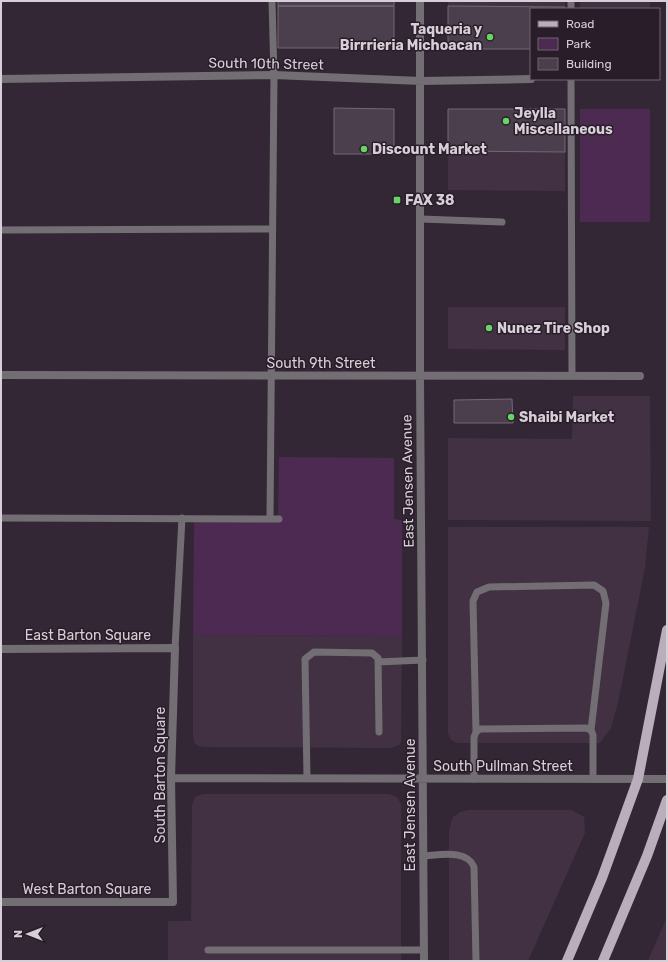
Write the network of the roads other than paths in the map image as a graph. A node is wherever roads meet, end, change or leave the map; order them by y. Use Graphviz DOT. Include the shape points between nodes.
graph roads {
  1 [pos="272,1"];
  2 [pos="420,1"];
  3 [pos="274,75"];
  4 [pos="1,79"];
  5 [pos="530,79"];
  6 [pos="571,80"];
  7 [pos="420,81"];
  8 [pos="421,219"];
  9 [pos="502,222"];
  10 [pos="272,229"];
  11 [pos="1,230"];
  12 [pos="1,375"];
  13 [pos="271,376"];
  14 [pos="420,376"];
  15 [pos="572,376"];
  16 [pos="640,376"];
  17 [pos="1,518"];
  18 [pos="182,518"];
  19 [pos="270,519"];
  20 [pos="279,519"];
  21 [pos="667,630"];
  22 [pos="175,648"];
  23 [pos="1,649"];
  24 [pos="422,660"];
  25 [pos="378,662"];
  26 [pos="591,730"];
  27 [pos="379,732"];
  28 [pos="476,732"];
  29 [pos="171,778"];
  30 [pos="307,778"];
  31 [pos="474,779"];
  32 [pos="593,779"];
  33 [pos="638,779"];
  34 [pos="667,779"];
  35 [pos="423,780"];
  36 [pos="667,800"];
  37 [pos="423,856"];
  38 [pos="1,902"];
  39 [pos="173,902"];
  40 [pos="208,950"];
  41 [pos="424,950"];
  42 [pos="424,961"];
  43 [pos="476,961"];
  44 [pos="567,961"];
  45 [pos="603,961"];
  1 -- 3 [label="lane"];
  2 -- 7 [label="street, East Jensen Avenue"];
  3 -- 4 [label="street, South 10th Street"];
  3 -- 7 [label="street, South 10th Street"];
  3 -- 10 [label="lane"];
  5 -- 7 [label="street, South 10th Street"];
  6 -- 15 [label="lane"];
  7 -- 8 [label="street, East Jensen Avenue"];
  8 -- 9 [label="lane"];
  8 -- 14 [label="street, East Jensen Avenue"];
  10 -- 11 [label="lane"];
  10 -- 13 [label="lane"];
  12 -- 13 [label="street, South 9th Street"];
  13 -- 14 [label="street, South 9th Street"];
  13 -- 19 [label="lane"];
  14 -- 15 [label="street, South 9th Street"];
  14 -- 24 [label="street, East Jensen Avenue"];
  15 -- 16 [label="street, South 9th Street"];
  17 -- 18 [label="lane"];
  18 -- 19 [label="lane"];
  18 -- 22 [label="lane"];
  19 -- 20 [label="lane"];
  21 -- 33 [label="main road"];
  22 -- 23 [label="street, East Barton Square"];
  22 -- 29 [label="street, South Barton Square"];
  24 -- 25 [label="lane"];
  24 -- 35 [label="street, East Jensen Avenue"];
  25 -- 27 [label="lane"];
  25 -- 30 [label="lane" via="378,658 372,653 314,652 305,658"];
  26 -- 28 [label="lane" via="480,729"];
  26 -- 28 [label="lane" via="606,603 603,591 594,585 489,587 477,592 473,602"];
  26 -- 32 [label="lane"];
  28 -- 31 [label="lane"];
  29 -- 30 [label="street, South Pullman Street"];
  29 -- 39 [label="street, South Barton Square"];
  30 -- 35 [label="street, South Pullman Street"];
  31 -- 32 [label="street, South Pullman Street"];
  31 -- 35 [label="street, South Pullman Street"];
  32 -- 33 [label="street, South Pullman Street"];
  33 -- 34 [label="street, South Pullman Street"];
  33 -- 44 [label="main road" via="602,878"];
  35 -- 37 [label="street, East Jensen Avenue"];
  36 -- 45 [label="main road" via="647,856"];
  37 -- 41 [label="street, East Jensen Avenue"];
  37 -- 43 [label="lane" via="463,855 471,859 474,867"];
  38 -- 39 [label="street, West Barton Square"];
  40 -- 41 [label="lane"];
  41 -- 42 [label="street, East Jensen Avenue"];
}
